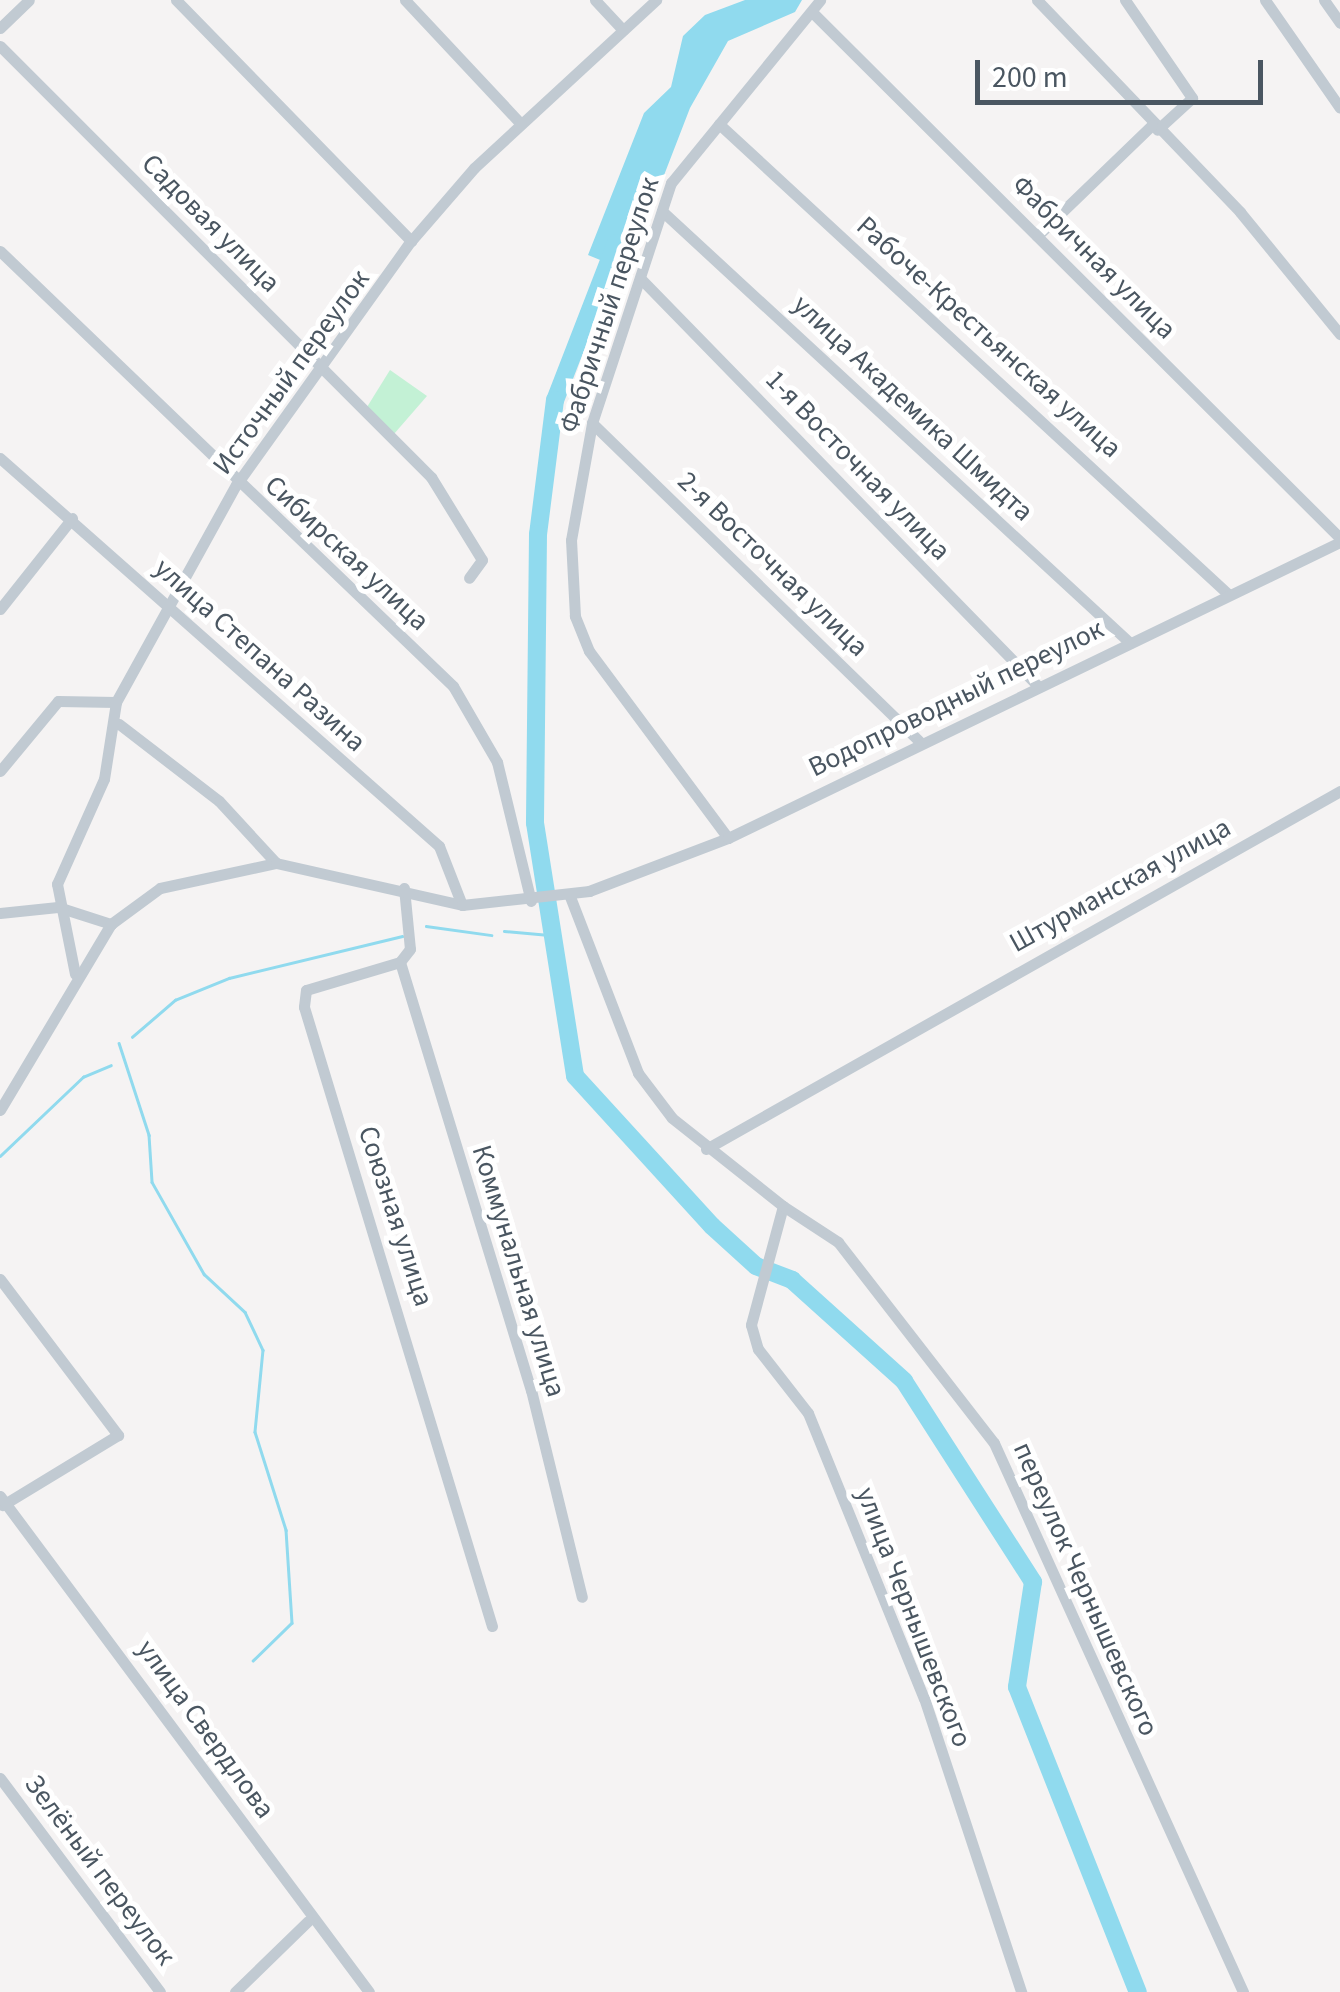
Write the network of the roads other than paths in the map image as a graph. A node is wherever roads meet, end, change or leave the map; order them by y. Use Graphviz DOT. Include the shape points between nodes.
graph roads {
  1 [pos="29,0"];
  2 [pos="176,0"];
  3 [pos="405,0"];
  4 [pos="596,0"];
  5 [pos="656,0"];
  6 [pos="820,0"];
  7 [pos="1037,0"];
  8 [pos="1125,0"];
  9 [pos="1265,0"];
  10 [pos="1324,0"];
  11 [pos="812,12"];
  12 [pos="1340,23"];
  13 [pos="0,28"];
  14 [pos="622,30"];
  15 [pos="0,46"];
  16 [pos="1340,108"];
  17 [pos="520,122"];
  18 [pos="719,124"];
  19 [pos="1155,128"];
  20 [pos="662,211"];
  21 [pos="1037,236"];
  22 [pos="411,242"];
  23 [pos="0,251"];
  24 [pos="642,280"];
  25 [pos="1339,330"];
  26 [pos="322,368"];
  27 [pos="592,423"];
  28 [pos="0,458"];
  29 [pos="236,485"];
  30 [pos="72,518"];
  31 [pos="1340,540"];
  32 [pos="470,578"];
  33 [pos="1227,591"];
  34 [pos="0,608"];
  35 [pos="168,608"];
  36 [pos="1130,642"];
  37 [pos="1037,685"];
  38 [pos="116,702"];
  39 [pos="119,724"];
  40 [pos="919,741"];
  41 [pos="0,771"];
  42 [pos="1340,791"];
  43 [pos="728,838"];
  44 [pos="276,863"];
  45 [pos="404,888"];
  46 [pos="569,894"];
  47 [pos="531,901"];
  48 [pos="462,906"];
  49 [pos="58,907"];
  50 [pos="0,913"];
  51 [pos="111,924"];
  52 [pos="400,962"];
  53 [pos="75,974"];
  54 [pos="0,1110"];
  55 [pos="706,1149"];
  56 [pos="783,1206"];
  57 [pos="0,1278"];
  58 [pos="2,1502"];
  59 [pos="582,1597"];
  60 [pos="492,1626"];
  61 [pos="0,1778"];
  62 [pos="308,1920"];
  63 [pos="160,1992"];
  64 [pos="235,1992"];
  65 [pos="369,1992"];
  66 [pos="1021,1992"];
  67 [pos="1244,1992"];
  1 -- 13 [label="street"];
  2 -- 22 [label="street"];
  3 -- 17 [label="street"];
  4 -- 14 [label="street"];
  5 -- 14 [label="street, Источный переулок"];
  6 -- 11 [label="street, Фабричный переулок"];
  7 -- 19 [label="street"];
  8 -- 19 [label="street" via="1192,98"];
  9 -- 16 [label="street"];
  10 -- 12 [label="street"];
  11 -- 18 [label="street, Фабричный переулок"];
  11 -- 21 [label="street, Фабричная улица"];
  14 -- 17 [label="street, Источный переулок"];
  15 -- 26 [label="street, Садовая улица"];
  17 -- 22 [label="street, Источный переулок"];
  18 -- 20 [label="street, Фабричный переулок" via="671,183"];
  18 -- 33 [label="street, Рабоче-Крестьянская улица"];
  19 -- 21 [label="street"];
  19 -- 25 [label="street"];
  20 -- 24 [label="street, Фабричный переулок"];
  20 -- 36 [label="street, улица Академика Шмидта"];
  21 -- 31 [label="street, Фабричная улица"];
  22 -- 26 [label="street, Источный переулок"];
  23 -- 29 [label="street, Сибирская улица"];
  24 -- 27 [label="street, Фабричный переулок"];
  24 -- 37 [label="street, 1-я Восточная улица"];
  26 -- 29 [label="street, Источный переулок"];
  26 -- 32 [label="street, Садовая улица" via="456,508 482,560"];
  27 -- 40 [label="street, 2-я Восточная улица"];
  27 -- 43 [label="street, Фабричный переулок" via="571,540 575,616 589,651"];
  28 -- 30 [label="street, улица Степана Разина"];
  29 -- 35 [label="street, Источный переулок"];
  29 -- 47 [label="street, Сибирская улица" via="466,702 502,776"];
  30 -- 34 [label="street"];
  30 -- 35 [label="street, улица Степана Разина"];
  31 -- 33 [label="street, Водопроводный переулок"];
  33 -- 36 [label="street, Водопроводный переулок"];
  35 -- 38 [label="street, Источный переулок"];
  35 -- 48 [label="street, улица Степана Разина" via="438,846"];
  36 -- 37 [label="street, Водопроводный переулок"];
  37 -- 40 [label="street, Водопроводный переулок"];
  38 -- 39 [label="street"];
  38 -- 41 [label="street" via="58,701"];
  39 -- 44 [label="street" via="219,801"];
  39 -- 49 [label="street" via="57,884"];
  40 -- 43 [label="street, Водопроводный переулок"];
  42 -- 55 [label="street, Штурманская улица"];
  43 -- 46 [label="street, Водопроводный переулок"];
  44 -- 45 [label="street"];
  44 -- 51 [label="street" via="160,888"];
  45 -- 48 [label="street"];
  45 -- 52 [label="street" via="410,950"];
  46 -- 47 [label="street, Водопроводный переулок"];
  46 -- 55 [label="street, переулок Чернышевского" via="638,1072"];
  47 -- 48 [label="street, Водопроводный переулок"];
  49 -- 50 [label="street"];
  49 -- 51 [label="street"];
  49 -- 53 [label="street"];
  51 -- 53 [label="street"];
  52 -- 59 [label="street, Коммунальная улица" via="531,1390"];
  52 -- 60 [label="street, Союзная улица" via="306,990 304,1007"];
  53 -- 54 [label="street"];
  55 -- 56 [label="street, переулок Чернышевского"];
  56 -- 66 [label="street, улица Чернышевского" via="752,1325 758,1349 808,1413 924,1698"];
  56 -- 67 [label="street, переулок Чернышевского" via="838,1242 994,1443"];
  57 -- 58 [label="street" via="118,1436"];
  58 -- 62 [label="street, улица Свердлова"];
  61 -- 63 [label="street, Зелёный переулок"];
  62 -- 64 [label="street"];
  62 -- 65 [label="street, улица Свердлова"];
}
